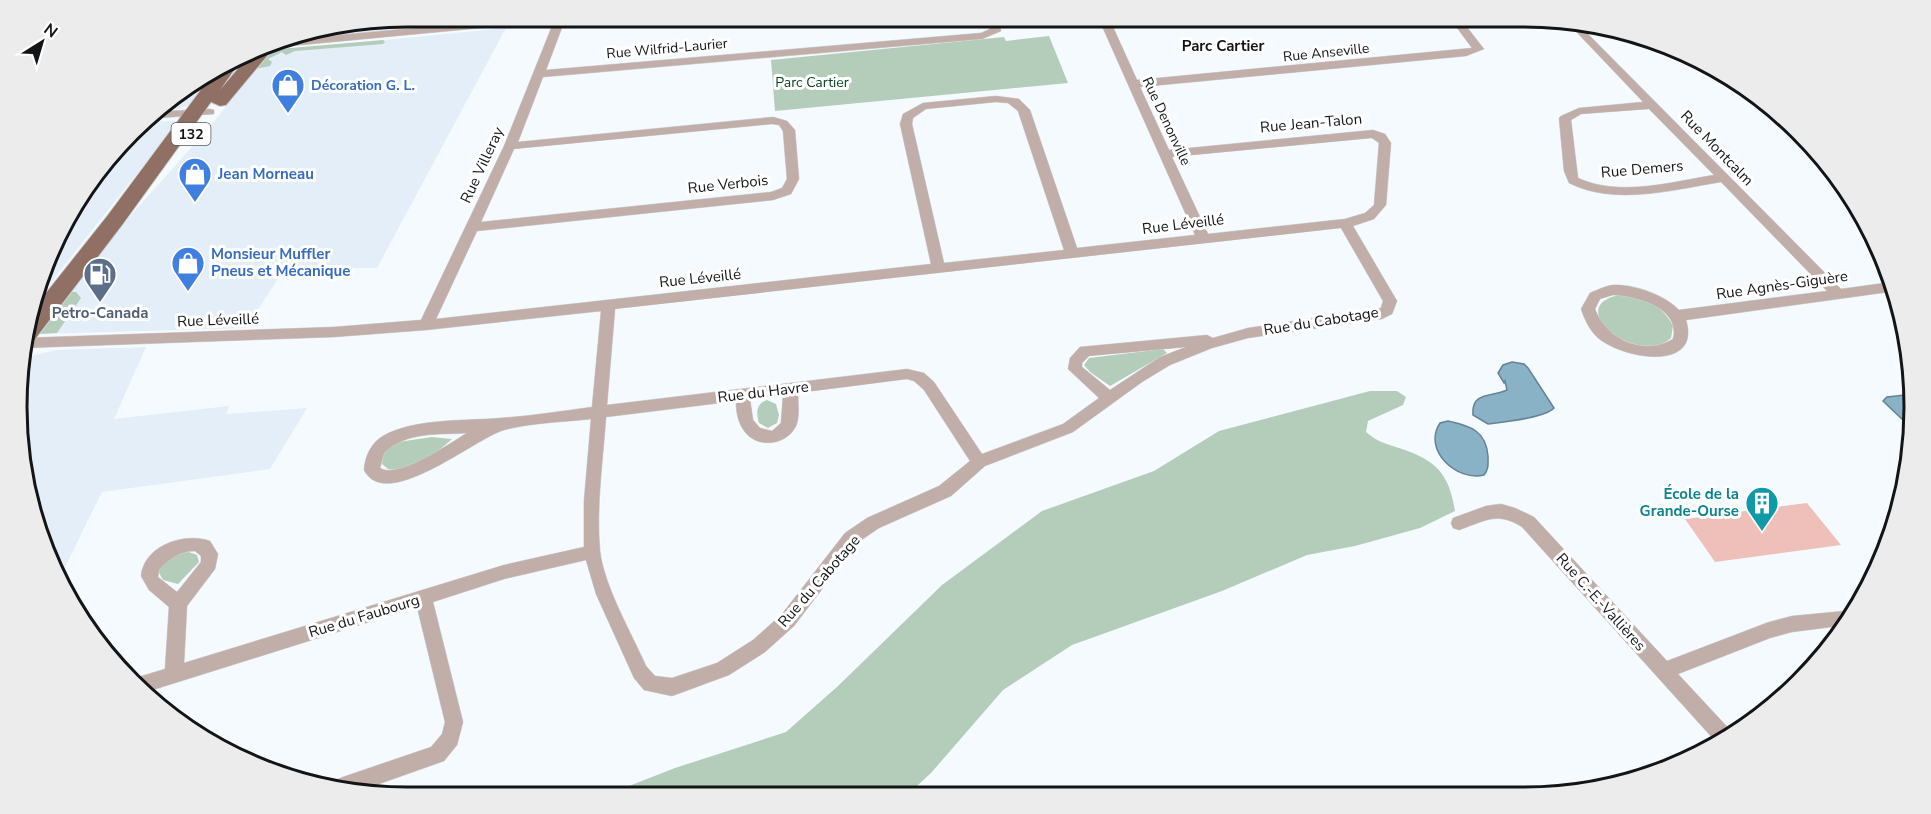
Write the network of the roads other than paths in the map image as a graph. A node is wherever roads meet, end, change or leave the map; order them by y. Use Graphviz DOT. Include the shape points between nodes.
graph roads {
  1 [pos="467,27"];
  2 [pos="556,27"];
  3 [pos="995,27"];
  4 [pos="1107,27"];
  5 [pos="1462,27"];
  6 [pos="1580,31"];
  7 [pos="302,42"];
  8 [pos="252,60"];
  9 [pos="540,74"];
  10 [pos="222,75"];
  11 [pos="1134,84"];
  12 [pos="1652,105"];
  13 [pos="201,112"];
  14 [pos="164,115"];
  15 [pos="510,146"];
  16 [pos="1167,154"];
  17 [pos="1723,178"];
  18 [pos="1377,212"];
  19 [pos="1345,223"];
  20 [pos="472,227"];
  21 [pos="1203,238"];
  22 [pos="1072,254"];
  23 [pos="939,268"];
  24 [pos="1885,288"];
  25 [pos="1838,294"];
  26 [pos="608,305"];
  27 [pos="1675,316"];
  28 [pos="37,320"];
  29 [pos="426,325"];
  30 [pos="1228,338"];
  31 [pos="32,343"];
  32 [pos="790,388"];
  33 [pos="743,395"];
  34 [pos="1108,398"];
  35 [pos="600,412"];
  36 [pos="502,424"];
  37 [pos="979,462"];
  38 [pos="1459,523"];
  39 [pos="592,552"];
  40 [pos="423,598"];
  41 [pos="178,604"];
  42 [pos="1840,618"];
  43 [pos="1664,671"];
  44 [pos="174,674"];
  45 [pos="146,683"];
  46 [pos="1720,732"];
  47 [pos="353,783"];
  1 -- 7 [label="street"];
  2 -- 9 [label="street, Rue Villeray"];
  3 -- 9 [label="street, Rue Wilfrid-Laurier" via="996,31 982,36"];
  4 -- 11 [label="street, Rue Denonville"];
  5 -- 11 [label="street, Rue Anseville" via="1479,49"];
  6 -- 12 [label="street, Rue Montcalm"];
  8 -- 13 [label="main road, 132"];
  9 -- 15 [label="street, Rue Villeray"];
  10 -- 13 [label="main road, 132"];
  11 -- 16 [label="street, Rue Denonville"];
  12 -- 17 [label="street, Rue Montcalm"];
  12 -- 17 [label="street, Rue Demers" via="1579,111 1565,118 1573,180 1589,189 1616,191"];
  13 -- 14 [label="street"];
  13 -- 28 [label="main road, 132"];
  15 -- 20 [label="street, Rue Villeray"];
  15 -- 20 [label="street, Rue Verbois" via="773,120 789,130 793,179 787,191 773,196"];
  16 -- 18 [label="street, Rue Jean-Talon" via="1373,134 1385,143"];
  16 -- 21 [label="street, Rue Denonville"];
  17 -- 25 [label="street, Rue Montcalm"];
  18 -- 19 [label="street, Rue Léveillé"];
  19 -- 21 [label="street, Rue Léveillé"];
  19 -- 30 [label="street, Rue du Cabotage" via="1390,301 1387,311"];
  20 -- 29 [label="street, Rue Villeray"];
  21 -- 22 [label="street, Rue Léveillé"];
  22 -- 23 [label="street, Rue Léveillé"];
  22 -- 23 [label="street" via="1019,103 996,99 923,106 907,116 906,124"];
  23 -- 26 [label="street, Rue Léveillé"];
  24 -- 25 [label="street, Rue Agnès-Giguère"];
  25 -- 27 [label="street, Rue Agnès-Giguère"];
  26 -- 29 [label="street, Rue Léveillé"];
  26 -- 35 [label="street, Rue du Cabotage"];
  27 -- 27 [label="street" via="1652,298 1623,290 1599,294 1588,309 1592,321 1606,336 1629,348 1648,352 1669,349 1679,342 1682,328"];
  29 -- 31 [label="street, Rue Léveillé"];
  30 -- 34 [label="street, Rue du Cabotage" via="1165,361"];
  30 -- 34 [label="street, Rue du Cabotage" via="1085,351 1075,362 1075,369"];
  32 -- 33 [label="street, Rue du Havre"];
  32 -- 33 [label="street" via="789,424 774,437 753,432 746,422"];
  32 -- 37 [label="street, Rue du Havre" via="893,375 919,377 930,386"];
  33 -- 35 [label="street, Rue du Havre"];
  34 -- 37 [label="street, Rue du Cabotage" via="1068,428"];
  35 -- 36 [label="street, Rue du Havre"];
  35 -- 39 [label="street, Rue du Cabotage"];
  36 -- 36 [label="street, Rue du Havre" via="398,435 376,450 372,470 392,478 408,474"];
  37 -- 39 [label="street, Rue du Cabotage" via="945,490 881,519 851,538 788,620 759,646 723,669 672,687 650,684 640,672 605,594"];
  38 -- 43 [label="street, Rue C.-E.-Vallières" via="1498,510 1528,522"];
  39 -- 40 [label="street, Rue du Faubourg" via="504,572"];
  40 -- 44 [label="street, Rue du Faubourg"];
  40 -- 47 [label="street" via="454,722 450,739 437,754"];
  41 -- 44 [label="street"];
  42 -- 43 [label="street" via="1769,630"];
  43 -- 46 [label="street, Rue C.-E.-Vallières"];
  44 -- 45 [label="street, Rue du Faubourg"];
}
